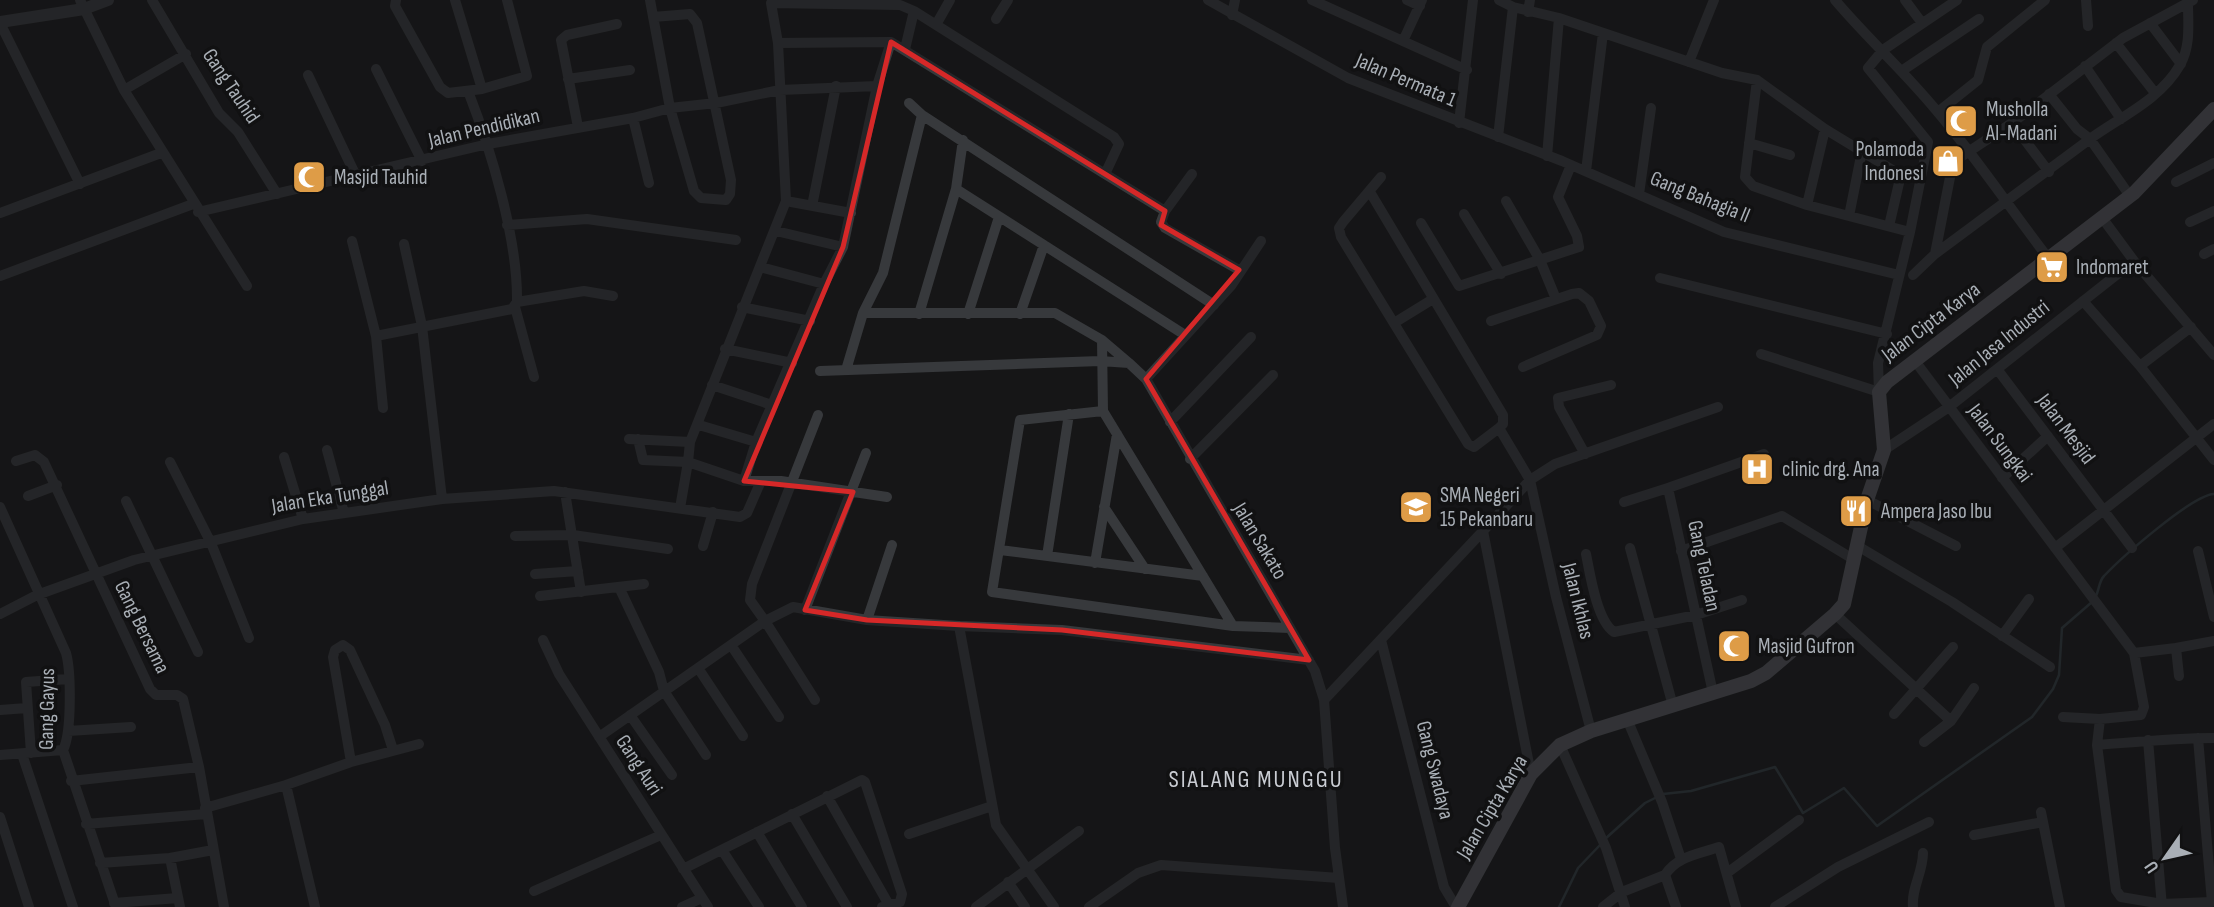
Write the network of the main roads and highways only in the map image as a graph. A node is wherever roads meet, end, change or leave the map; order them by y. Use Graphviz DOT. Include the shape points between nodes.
graph roads {
  1 [pos="2214,110"];
  2 [pos="1457,907"];
  1 -- 2 [label="main road, Jalan Cipta Karya" via="2103,219 1879,392 1884,450 1867,500 1844,604 1835,614 1766,673 1560,745 1531,774"];
}
